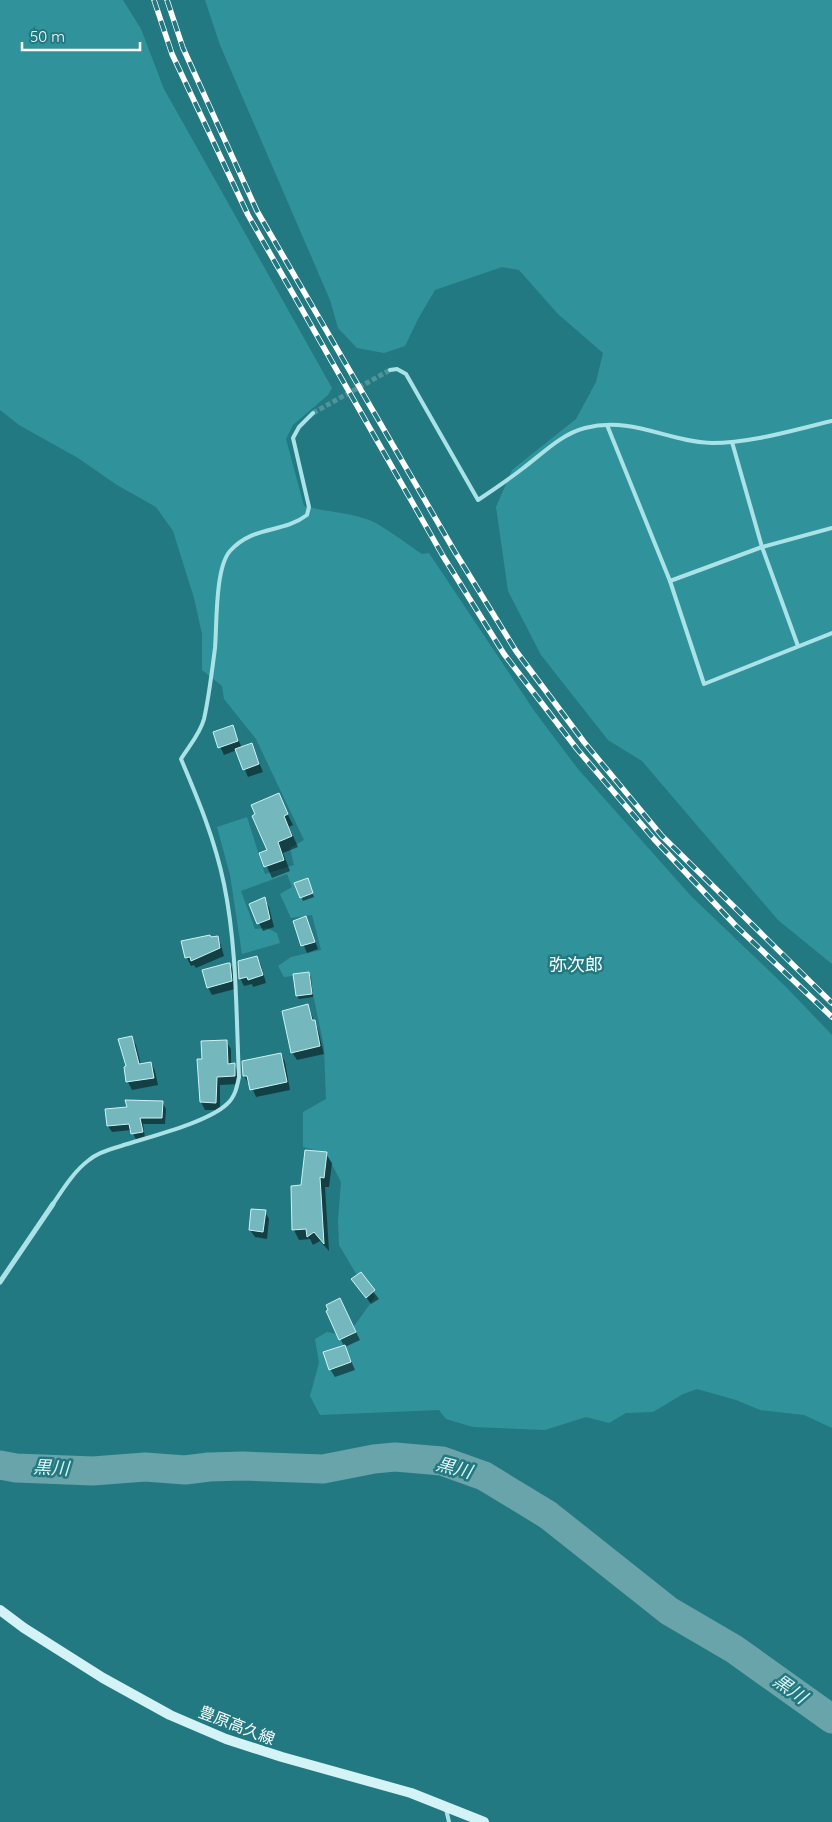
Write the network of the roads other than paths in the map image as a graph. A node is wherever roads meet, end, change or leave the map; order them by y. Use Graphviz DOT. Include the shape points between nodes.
graph roads {
  1 [pos="390,370"];
  2 [pos="313,413"];
  3 [pos="832,421"];
  4 [pos="607,426"];
  5 [pos="732,442"];
  6 [pos="832,528"];
  7 [pos="762,547"];
  8 [pos="670,581"];
  9 [pos="832,632"];
  10 [pos="798,646"];
  11 [pos="53,1204"];
  12 [pos="0,1282"];
  13 [pos="0,1610"];
  14 [pos="446,1807"];
  15 [pos="449,1822"];
  16 [pos="484,1822"];
  1 -- 4 [label="lane" via="397,369 406,374 478,500 562,438 583,428"];
  2 -- 11 [label="lane" via="293,438 309,507 308,515 297,523 250,535 228,553 222,566 215,648 204,720 181,758 216,848 224,884 231,931 239,1076 237,1090 228,1104 195,1122 89,1159"];
  3 -- 5 [label="lane"];
  4 -- 5 [label="lane" via="626,425 697,441"];
  4 -- 8 [label="lane"];
  5 -- 7 [label="lane"];
  6 -- 7 [label="lane"];
  7 -- 8 [label="lane"];
  7 -- 10 [label="lane"];
  8 -- 10 [label="lane" via="704,684"];
  9 -- 10 [label="lane"];
  11 -- 12 [label="street"];
  13 -- 14 [label="main road, 豊原高久線" via="103,1678 170,1715 282,1758 411,1793"];
  14 -- 15 [label="lane"];
  14 -- 16 [label="main road, 豊原高久線"];
}
